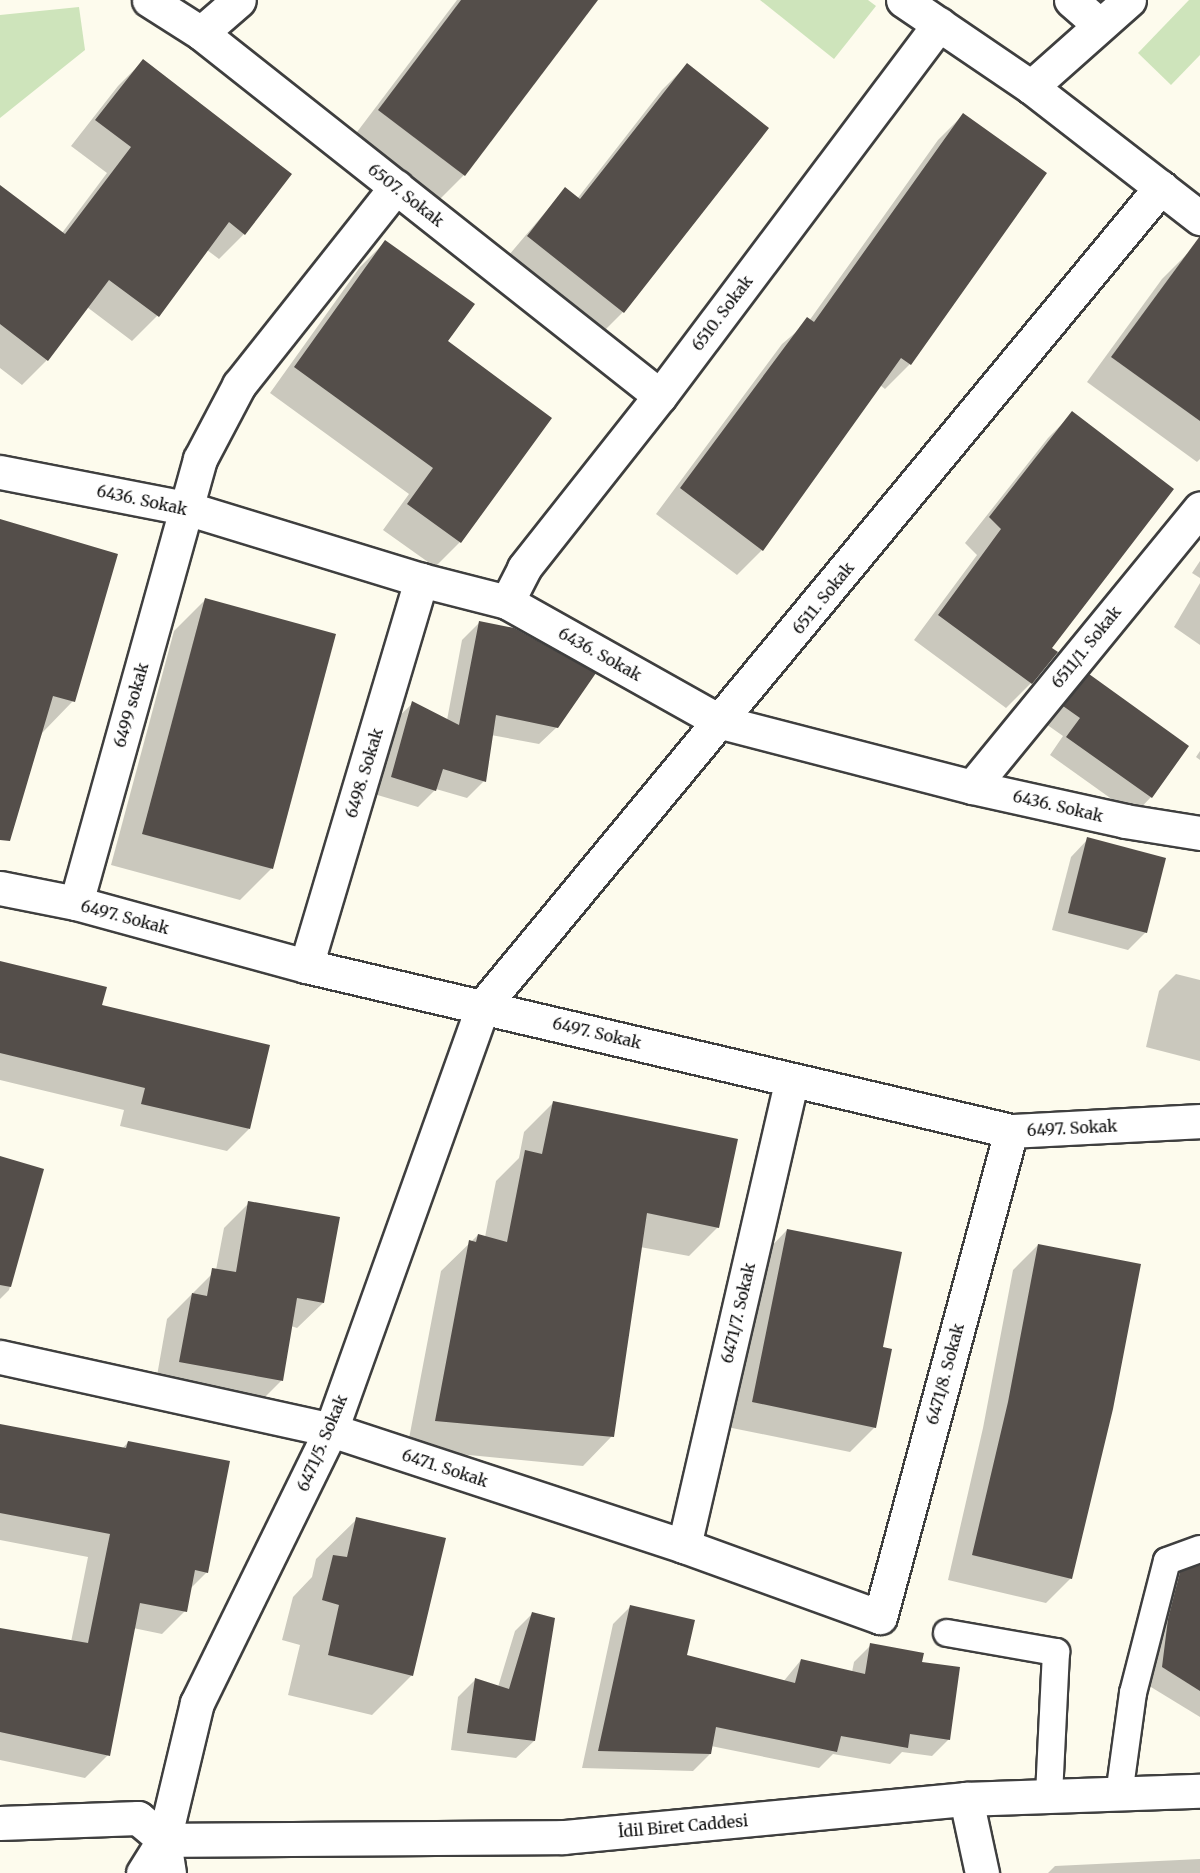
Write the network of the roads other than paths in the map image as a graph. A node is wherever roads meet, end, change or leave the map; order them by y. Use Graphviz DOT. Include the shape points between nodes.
graph roads {
  1 [pos="149,0"];
  2 [pos="239,0"];
  3 [pos="903,0"];
  4 [pos="1071,0"];
  5 [pos="1130,0"];
  6 [pos="939,24"];
  7 [pos="1101,25"];
  8 [pos="201,33"];
  9 [pos="1031,87"];
  10 [pos="396,187"];
  11 [pos="1161,187"];
  12 [pos="1200,218"];
  13 [pos="660,396"];
  14 [pos="0,472"];
  15 [pos="186,508"];
  16 [pos="1200,508"];
  17 [pos="421,580"];
  18 [pos="507,602"];
  19 [pos="722,722"];
  20 [pos="972,787"];
  21 [pos="1200,833"];
  22 [pos="0,888"];
  23 [pos="76,903"];
  24 [pos="306,966"];
  25 [pos="483,1006"];
  26 [pos="792,1080"];
  27 [pos="1200,1121"];
  28 [pos="1011,1131"];
  29 [pos="0,1357"];
  30 [pos="331,1430"];
  31 [pos="684,1546"];
  32 [pos="1200,1549"];
  33 [pos="880,1617"];
  34 [pos="947,1633"];
  35 [pos="1200,1791"];
  36 [pos="1119,1795"];
  37 [pos="1049,1797"];
  38 [pos="966,1800"];
  39 [pos="0,1823"];
  40 [pos="165,1840"];
  41 [pos="143,1873"];
  42 [pos="169,1873"];
  43 [pos="982,1873"];
  1 -- 8 [label="street, 6507. Sokak"];
  2 -- 8 [label="street"];
  3 -- 6 [label="street"];
  4 -- 7 [label="street"];
  5 -- 7 [label="street"];
  6 -- 9 [label="street"];
  6 -- 13 [label="street, 6510. Sokak"];
  7 -- 9 [label="street"];
  8 -- 10 [label="street, 6507. Sokak"];
  9 -- 11 [label="street"];
  10 -- 13 [label="street, 6507. Sokak"];
  10 -- 15 [label="street, 6499 sokak" via="239,385 200,459"];
  11 -- 12 [label="street"];
  11 -- 19 [label="street, 6511. Sokak"];
  13 -- 18 [label="street, 6510. Sokak" via="524,568"];
  14 -- 15 [label="street, 6436. Sokak"];
  15 -- 17 [label="street, 6436. Sokak"];
  15 -- 23 [label="street, 6499 sokak"];
  16 -- 20 [label="street, 6511/1. Sokak"];
  17 -- 18 [label="street, 6436. Sokak"];
  17 -- 24 [label="street, 6498. Sokak"];
  18 -- 19 [label="street, 6436. Sokak"];
  19 -- 20 [label="street, 6436. Sokak"];
  19 -- 25 [label="street, 6511. Sokak"];
  20 -- 21 [label="street, 6436. Sokak" via="1125,821"];
  22 -- 23 [label="street, 6497. Sokak"];
  23 -- 24 [label="street, 6497. Sokak"];
  24 -- 25 [label="street, 6497. Sokak"];
  25 -- 26 [label="street, 6497. Sokak"];
  25 -- 30 [label="street, 6471/5. Sokak"];
  26 -- 28 [label="street, 6497. Sokak"];
  26 -- 31 [label="street, 6471/7. Sokak"];
  27 -- 28 [label="street, 6497. Sokak"];
  28 -- 33 [label="street, 6471/8. Sokak"];
  29 -- 30 [label="street, 6471. Sokak"];
  30 -- 31 [label="street, 6471. Sokak"];
  30 -- 40 [label="street, 6471/5. Sokak" via="197,1703"];
  31 -- 33 [label="street, 6471. Sokak"];
  32 -- 36 [label="lane" via="1167,1561 1133,1693"];
  34 -- 37 [label="lane" via="1056,1652"];
  35 -- 36 [label="street, İdil Biret Caddesi"];
  36 -- 37 [label="street, İdil Biret Caddesi"];
  37 -- 38 [label="street, İdil Biret Caddesi"];
  38 -- 40 [label="street, İdil Biret Caddesi" via="563,1837"];
  38 -- 43 [label="street"];
  39 -- 40 [label="street" via="138,1818"];
  40 -- 41 [label="street"];
  40 -- 42 [label="street"];
}
